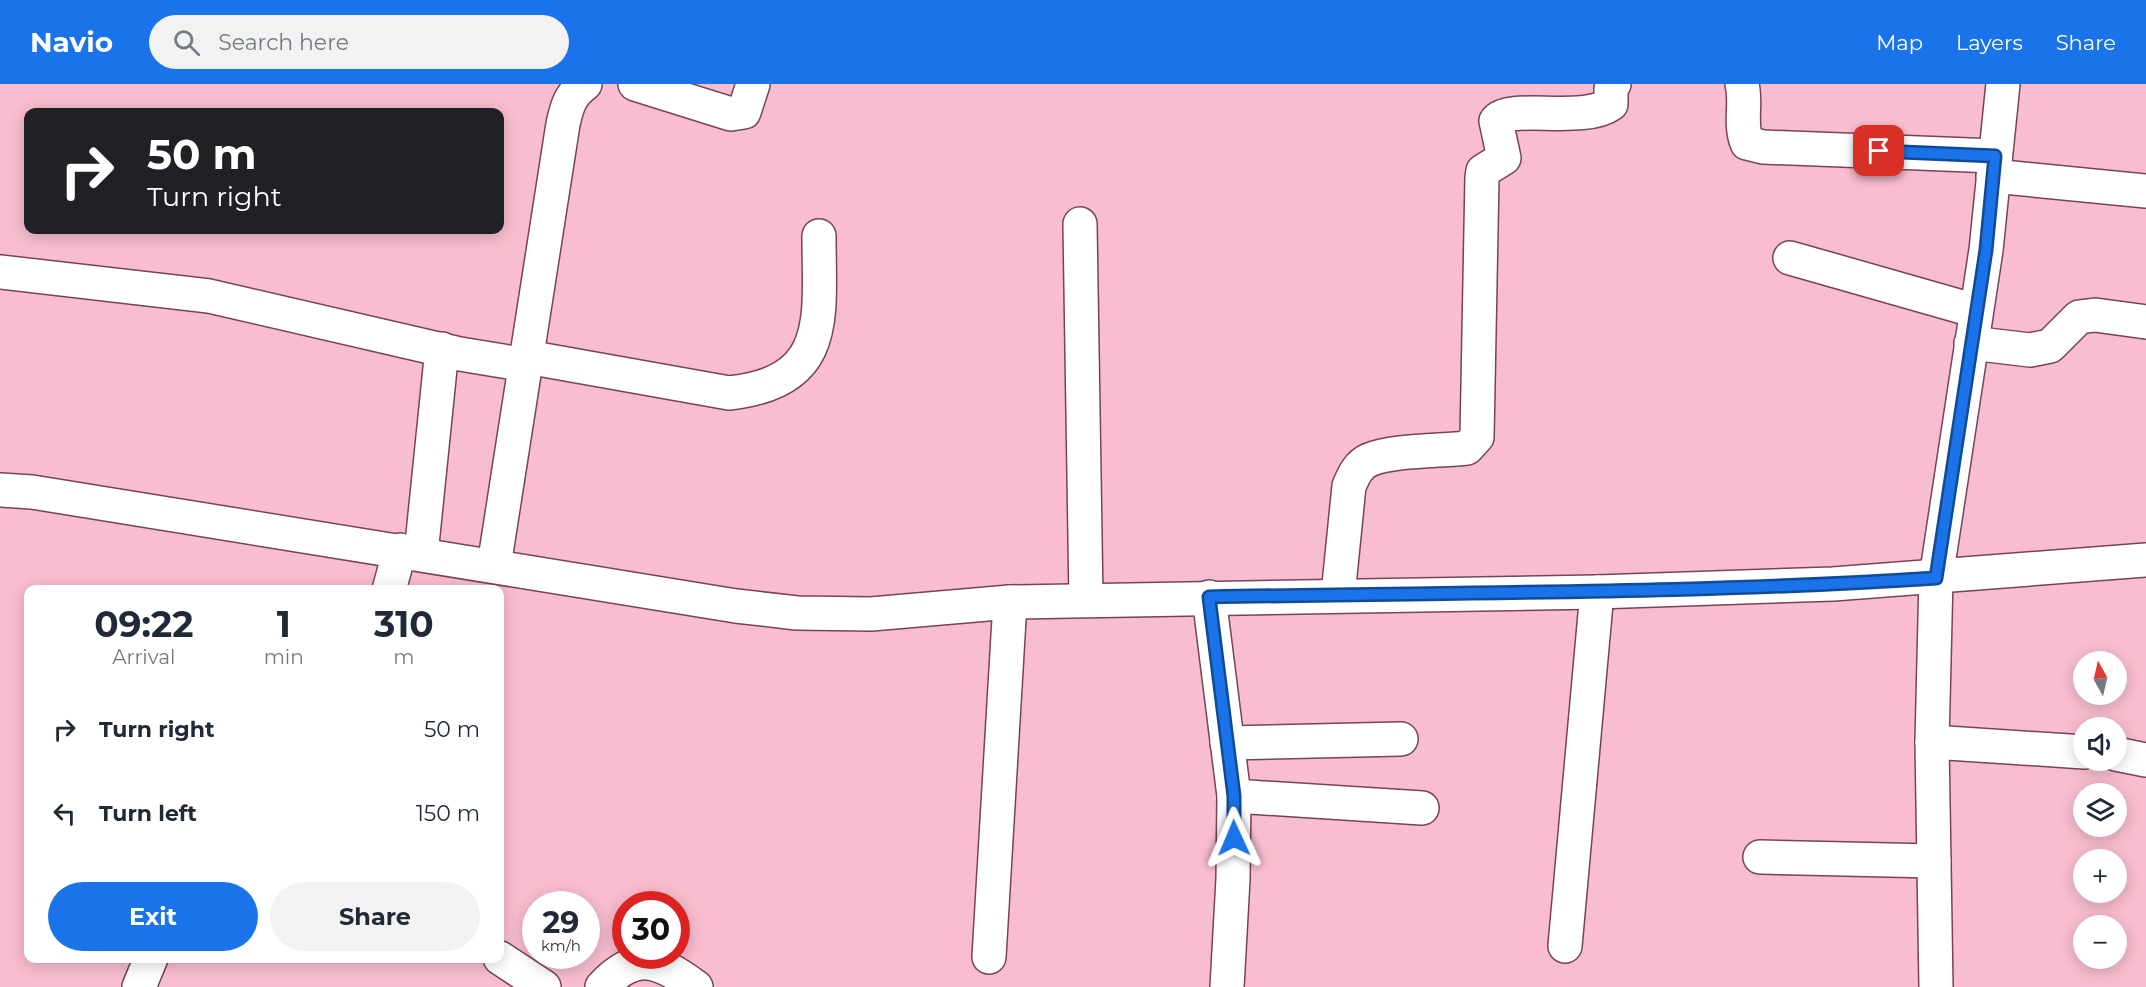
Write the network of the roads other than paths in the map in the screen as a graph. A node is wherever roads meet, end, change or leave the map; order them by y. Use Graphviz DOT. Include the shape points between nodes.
graph roads {
  1 [pos="585,84"];
  2 [pos="635,84"];
  3 [pos="753,84"];
  4 [pos="1614,84"];
  5 [pos="1742,84"];
  6 [pos="2003,84"];
  7 [pos="1994,166"];
  8 [pos="2146,190"];
  9 [pos="1080,224"];
  10 [pos="819,236"];
  11 [pos="1790,258"];
  12 [pos="0,272"];
  13 [pos="1976,311"];
  14 [pos="2146,322"];
  15 [pos="1971,344"];
  16 [pos="442,350"];
  17 [pos="526,361"];
  18 [pos="0,490"];
  19 [pos="411,552"];
  20 [pos="2146,560"];
  21 [pos="494,567"];
  22 [pos="1936,578"];
  23 [pos="392,585"];
  24 [pos="1597,592"];
  25 [pos="1338,595"];
  26 [pos="1209,597"];
  27 [pos="1086,600"];
  28 [pos="1010,602"];
  29 [pos="1401,739"];
  30 [pos="1932,742"];
  31 [pos="1227,743"];
  32 [pos="2073,751"];
  33 [pos="2127,756"];
  34 [pos="2146,760"];
  35 [pos="1234,796"];
  36 [pos="1422,808"];
  37 [pos="1760,857"];
  38 [pos="1934,861"];
  39 [pos="1565,946"];
  40 [pos="989,957"];
  41 [pos="504,961"];
  42 [pos="149,963"];
  43 [pos="139,987"];
  44 [pos="544,987"];
  45 [pos="602,987"];
  46 [pos="696,987"];
  47 [pos="1227,987"];
  48 [pos="1936,987"];
  1 -- 17 [label="street" via="567,103"];
  2 -- 3 [label="street" via="731,114 744,112"];
  4 -- 25 [label="street" via="1611,104 1601,111 1508,114 1496,121 1504,158 1483,171 1482,177 1477,437 1467,448 1388,456 1369,460 1356,470 1350,486"];
  5 -- 7 [label="street" via="1747,143"];
  6 -- 7 [label="street"];
  7 -- 8 [label="street"];
  7 -- 13 [label="street"];
  9 -- 27 [label="street"];
  10 -- 17 [label="street" via="816,335 804,359 782,380 758,390 729,393"];
  11 -- 13 [label="street"];
  12 -- 16 [label="street" via="209,296"];
  13 -- 15 [label="street"];
  14 -- 15 [label="street" via="2095,315 2079,317 2050,346 2030,350"];
  15 -- 22 [label="street"];
  16 -- 17 [label="street"];
  16 -- 19 [label="street"];
  17 -- 21 [label="street"];
  18 -- 19 [label="street"];
  19 -- 21 [label="street"];
  19 -- 23 [label="street"];
  20 -- 22 [label="street"];
  21 -- 28 [label="street" via="797,613 871,614"];
  22 -- 24 [label="street"];
  22 -- 30 [label="street"];
  24 -- 25 [label="street"];
  24 -- 39 [label="street"];
  25 -- 26 [label="street"];
  26 -- 27 [label="street"];
  26 -- 31 [label="street"];
  27 -- 28 [label="street"];
  28 -- 40 [label="street"];
  29 -- 31 [label="street"];
  30 -- 32 [label="street"];
  30 -- 38 [label="street"];
  31 -- 35 [label="street"];
  33 -- 34 [label="street"];
  35 -- 36 [label="street"];
  35 -- 47 [label="street"];
  37 -- 38 [label="street"];
  38 -- 48 [label="street"];
  41 -- 44 [label="street"];
  42 -- 43 [label="street"];
  45 -- 46 [label="street" via="615,972 634,962 674,971"];
}
